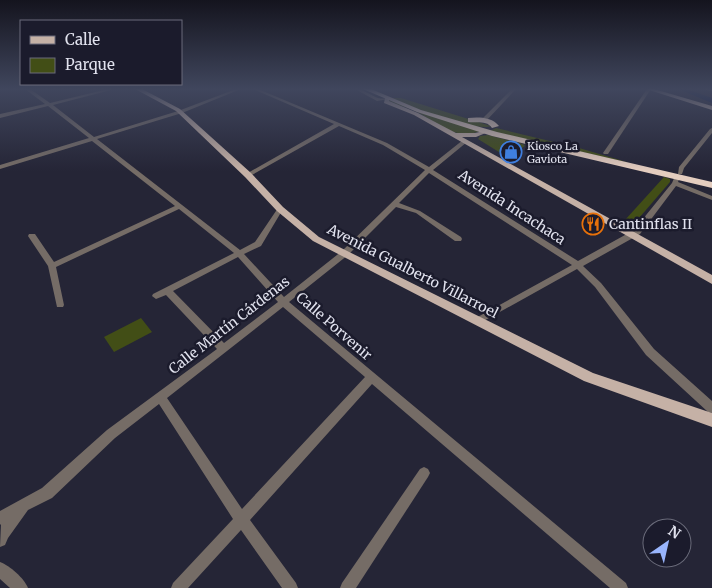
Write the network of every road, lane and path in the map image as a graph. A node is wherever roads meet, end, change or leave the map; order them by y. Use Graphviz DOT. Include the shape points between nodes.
graph roads {
  1 [pos="65,116"];
  2 [pos="161,116"];
  3 [pos="185,116"];
  4 [pos="318,116"];
  5 [pos="420,116"];
  6 [pos="436,116"];
  7 [pos="460,116"];
  8 [pos="487,116"];
  9 [pos="631,116"];
  10 [pos="471,120"];
  11 [pos="484,120"];
  12 [pos="338,125"];
  13 [pos="495,126"];
  14 [pos="712,130"];
  15 [pos="486,131"];
  16 [pos="453,135"];
  17 [pos="476,135"];
  18 [pos="91,138"];
  19 [pos="465,141"];
  20 [pos="606,153"];
  21 [pos="0,167"];
  22 [pos="429,170"];
  23 [pos="248,175"];
  24 [pos="678,178"];
  25 [pos="712,180"];
  26 [pos="712,185"];
  27 [pos="712,198"];
  28 [pos="394,204"];
  29 [pos="178,206"];
  30 [pos="280,209"];
  31 [pos="634,233"];
  32 [pos="32,236"];
  33 [pos="458,239"];
  34 [pos="345,253"];
  35 [pos="240,254"];
  36 [pos="576,264"];
  37 [pos="52,266"];
  38 [pos="712,273"];
  39 [pos="712,280"];
  40 [pos="168,291"];
  41 [pos="156,296"];
  42 [pos="283,302"];
  43 [pos="60,305"];
  44 [pos="477,321"];
  45 [pos="224,348"];
  46 [pos="371,378"];
  47 [pos="160,397"];
  48 [pos="712,408"];
  49 [pos="712,420"];
  50 [pos="424,473"];
  51 [pos="25,504"];
  52 [pos="0,518"];
  53 [pos="240,518"];
  54 [pos="0,540"];
  55 [pos="0,569"];
  56 [pos="21,588"];
  57 [pos="178,588"];
  58 [pos="291,588"];
  59 [pos="347,588"];
  60 [pos="621,588"];
  1 -- 18 [label="street, Calle Porvenir"];
  2 -- 18 [label="street"];
  3 -- 23 [label="main road, Avenida Gualberto Villarroel"];
  4 -- 12 [label="street, Avenida Incachaca"];
  5 -- 16 [label="main road"];
  6 -- 15 [label="highway"];
  7 -- 10 [label="highway"];
  8 -- 11 [label="street"];
  9 -- 20 [label="street"];
  10 -- 11 [label="highway"];
  10 -- 13 [label="highway"];
  11 -- 13 [label="highway"];
  12 -- 22 [label="street, Avenida Incachaca" via="377,140"];
  12 -- 23 [label="street"];
  13 -- 15 [label="highway"];
  13 -- 20 [label="highway"];
  14 -- 24 [label="street" via="681,168"];
  15 -- 17 [label="main road"];
  15 -- 24 [label="highway"];
  16 -- 17 [label="main road"];
  16 -- 19 [label="main road"];
  17 -- 31 [label="main road" via="473,139 476,143"];
  18 -- 21 [label="street"];
  18 -- 29 [label="street, Calle Porvenir"];
  19 -- 22 [label="street, Calle Martín Cárdenas"];
  19 -- 31 [label="main road"];
  20 -- 24 [label="highway"];
  22 -- 28 [label="street, Calle Martín Cárdenas"];
  22 -- 36 [label="street, Avenida Incachaca"];
  23 -- 30 [label="main road, Avenida Gualberto Villarroel"];
  24 -- 25 [label="highway"];
  24 -- 26 [label="highway"];
  24 -- 27 [label="street"];
  24 -- 31 [label="street"];
  28 -- 33 [label="street" via="418,212"];
  28 -- 34 [label="street, Calle Martín Cárdenas"];
  29 -- 35 [label="street, Calle Porvenir"];
  29 -- 37 [label="street"];
  30 -- 34 [label="main road, Avenida Gualberto Villarroel" via="316,239"];
  30 -- 35 [label="street" via="258,244"];
  31 -- 36 [label="street"];
  31 -- 38 [label="main road"];
  31 -- 39 [label="main road"];
  32 -- 37 [label="street"];
  34 -- 42 [label="street, Calle Martín Cárdenas"];
  34 -- 44 [label="main road, Avenida Gualberto Villarroel"];
  35 -- 40 [label="street"];
  35 -- 42 [label="street, Calle Porvenir"];
  36 -- 44 [label="street"];
  36 -- 48 [label="street, Avenida Incachaca" via="598,285 650,352"];
  37 -- 43 [label="street"];
  40 -- 41 [label="street"];
  40 -- 45 [label="street"];
  42 -- 45 [label="street, Calle Martín Cárdenas"];
  42 -- 46 [label="street, Calle Porvenir"];
  44 -- 49 [label="main road, Avenida Gualberto Villarroel" via="589,377"];
  45 -- 47 [label="street, Calle Martín Cárdenas"];
  46 -- 53 [label="street"];
  46 -- 60 [label="street, Calle Porvenir"];
  47 -- 51 [label="street, Calle Martín Cárdenas" via="111,434 47,493"];
  47 -- 53 [label="street"];
  50 -- 59 [label="street"];
  51 -- 52 [label="street, Calle Martín Cárdenas"];
  51 -- 54 [label="street"];
  53 -- 57 [label="street"];
  53 -- 58 [label="street"];
  55 -- 56 [label="street"];
}
